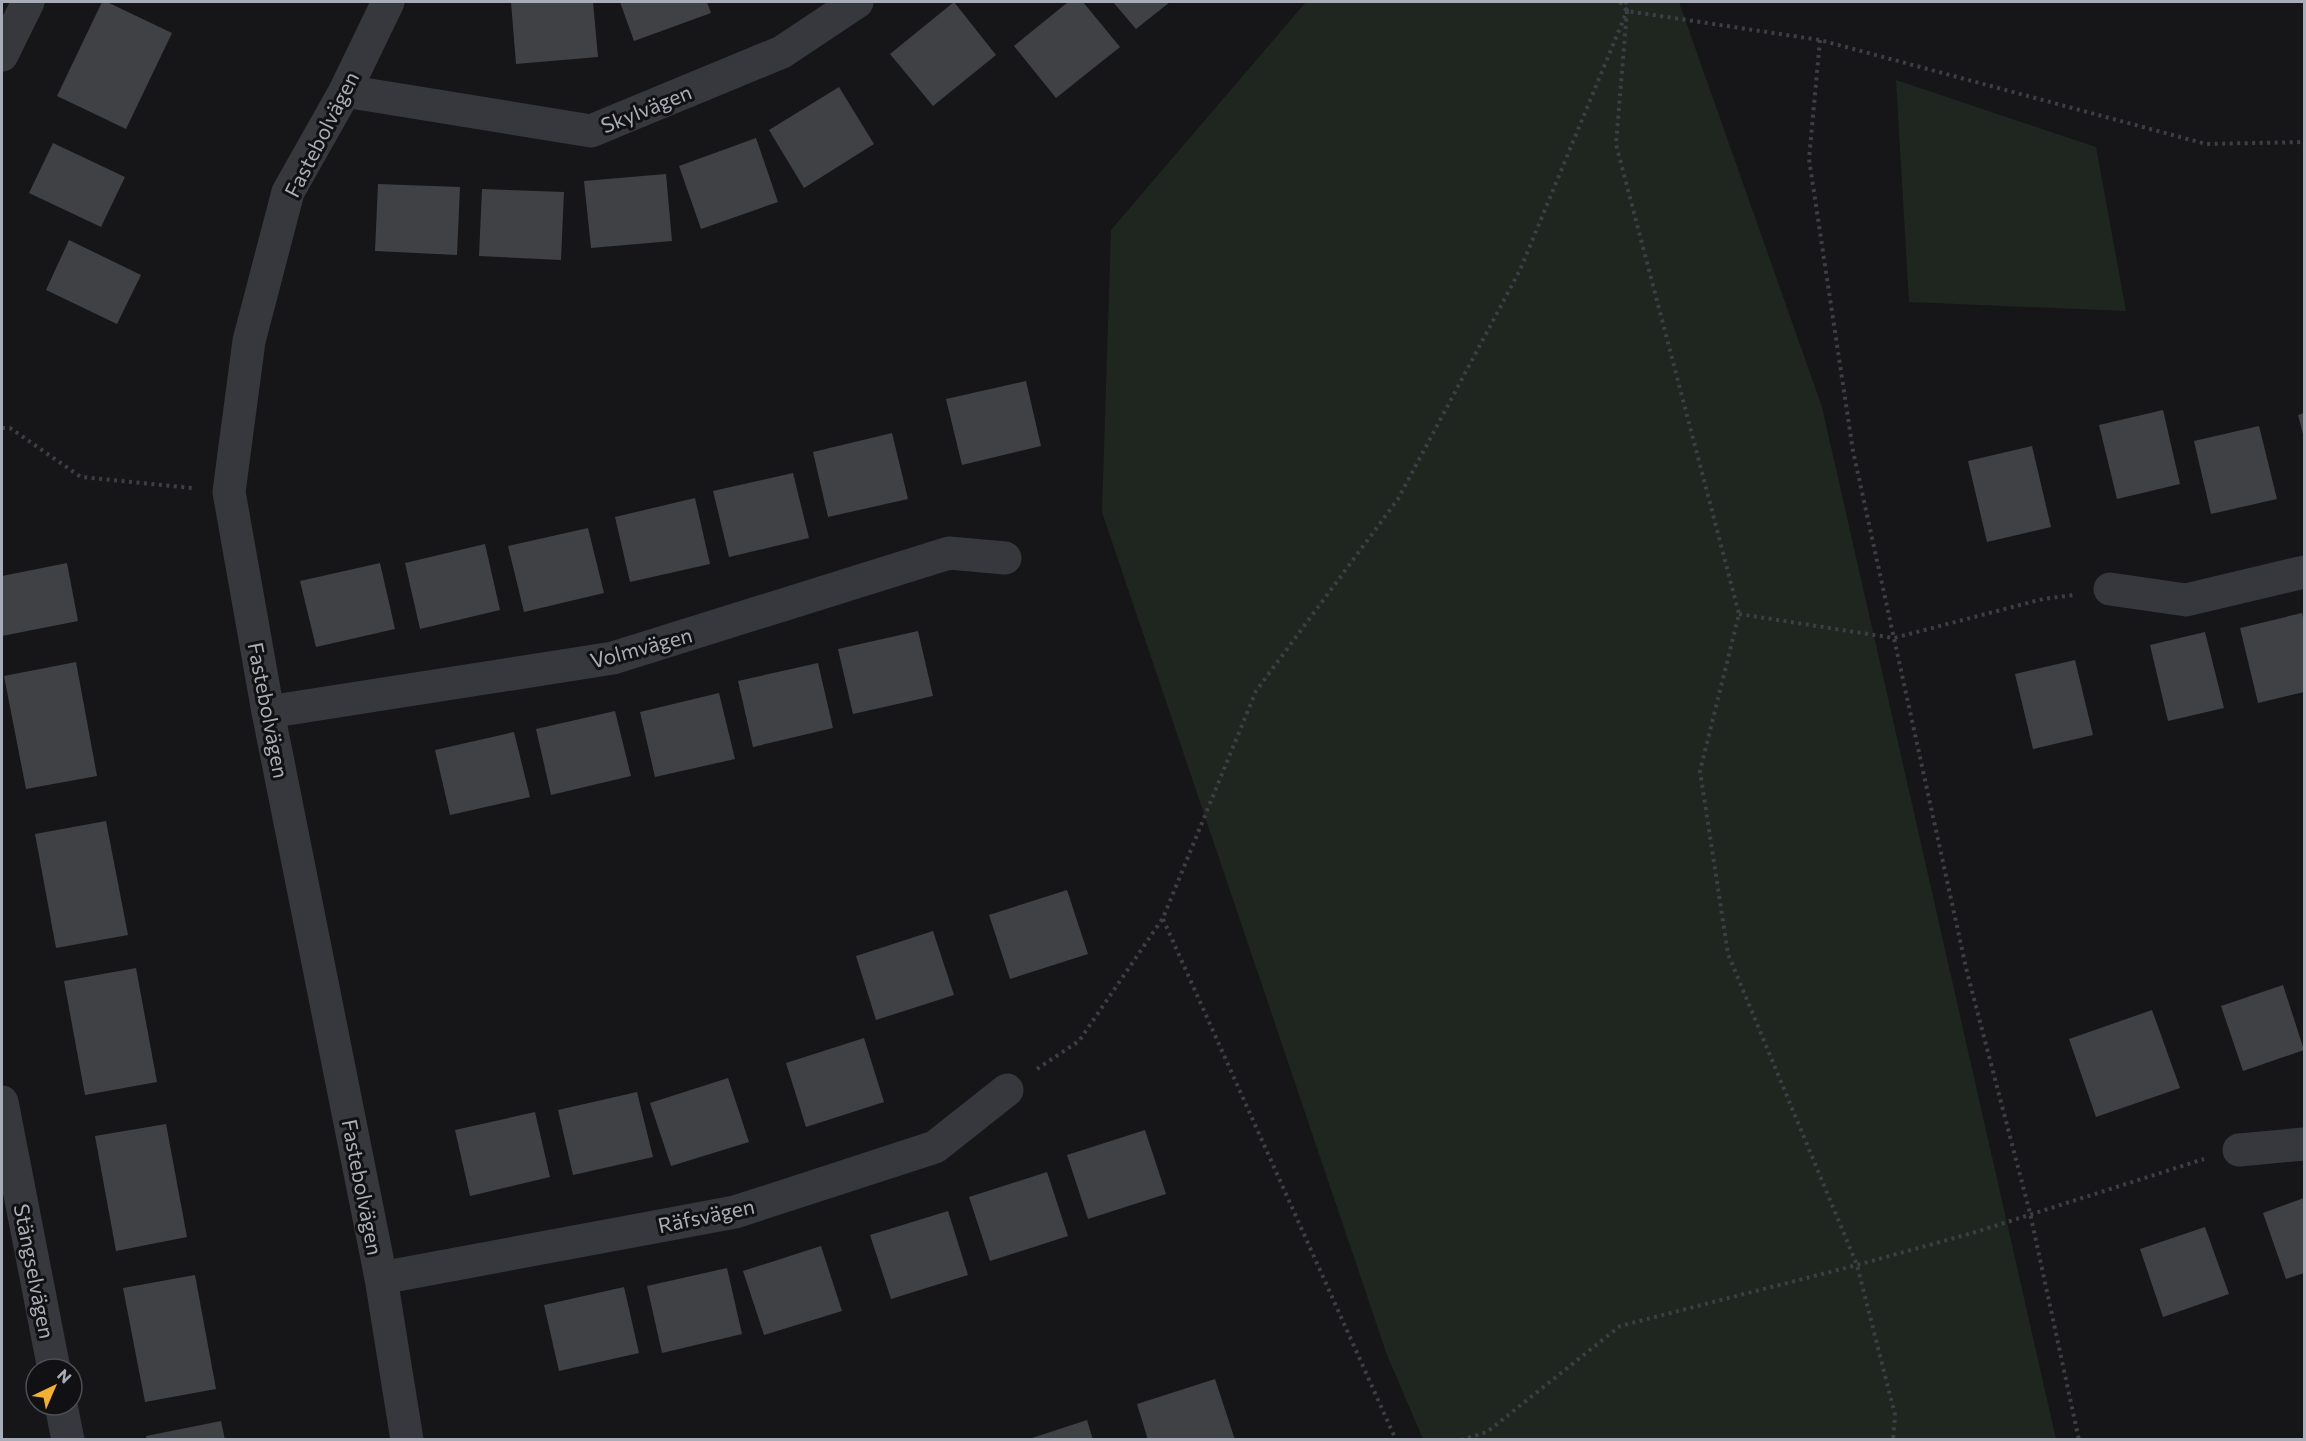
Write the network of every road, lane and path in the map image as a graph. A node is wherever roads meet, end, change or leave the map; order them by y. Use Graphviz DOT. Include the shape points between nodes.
graph roads {
  1 [pos="28,2"];
  2 [pos="388,2"];
  3 [pos="857,2"];
  4 [pos="1620,2"];
  5 [pos="1626,2"];
  6 [pos="1627,11"];
  7 [pos="1820,40"];
  8 [pos="2,55"];
  9 [pos="345,91"];
  10 [pos="2304,142"];
  11 [pos="2,428"];
  12 [pos="229,492"];
  13 [pos="1005,558"];
  14 [pos="2304,572"];
  15 [pos="2110,589"];
  16 [pos="1739,614"];
  17 [pos="1894,638"];
  18 [pos="268,712"];
  19 [pos="1163,918"];
  20 [pos="1007,1090"];
  21 [pos="2,1102"];
  22 [pos="2304,1144"];
  23 [pos="2239,1150"];
  24 [pos="2030,1214"];
  25 [pos="1857,1265"];
  26 [pos="381,1278"];
  27 [pos="52,1357"];
  28 [pos="63,1417"];
  29 [pos="68,1440"];
  30 [pos="407,1440"];
  31 [pos="1396,1440"];
  32 [pos="1461,1440"];
  33 [pos="1893,1440"];
  34 [pos="2079,1440"];
  1 -- 8 [label="street"];
  2 -- 9 [label="street, Fastebolvägen"];
  3 -- 9 [label="street, Skylvägen" via="782,52 591,131"];
  4 -- 6 [label="path"];
  5 -- 6 [label="path"];
  6 -- 7 [label="path"];
  6 -- 16 [label="path" via="1616,144"];
  6 -- 19 [label="path" via="1520,270 1398,499 1256,692"];
  7 -- 10 [label="path" via="2206,144"];
  7 -- 17 [label="path" via="1809,159 1853,451"];
  9 -- 12 [label="street, Fastebolvägen" via="288,192 249,341"];
  11 -- 12 [label="path" via="10,429 81,477"];
  12 -- 18 [label="street, Fastebolvägen"];
  13 -- 18 [label="street, Volmvägen" via="949,553 614,658"];
  14 -- 15 [label="street" via="2186,600"];
  15 -- 17 [label="path" via="2043,599"];
  16 -- 17 [label="path"];
  16 -- 25 [label="path" via="1700,771 1728,954"];
  17 -- 24 [label="path" via="1967,972"];
  18 -- 26 [label="street, Fastebolvägen"];
  19 -- 20 [label="path" via="1079,1041"];
  19 -- 31 [label="path"];
  20 -- 26 [label="street, Räfsvägen" via="935,1147 735,1212"];
  21 -- 27 [label="street, Stängselvägen"];
  22 -- 23 [label="street"];
  23 -- 24 [label="path"];
  24 -- 25 [label="path"];
  24 -- 34 [label="path"];
  25 -- 32 [label="path" via="1620,1326 1487,1432"];
  25 -- 33 [label="path" via="1895,1414"];
  26 -- 30 [label="street, Fastebolvägen"];
  28 -- 29 [label="street"];
}
